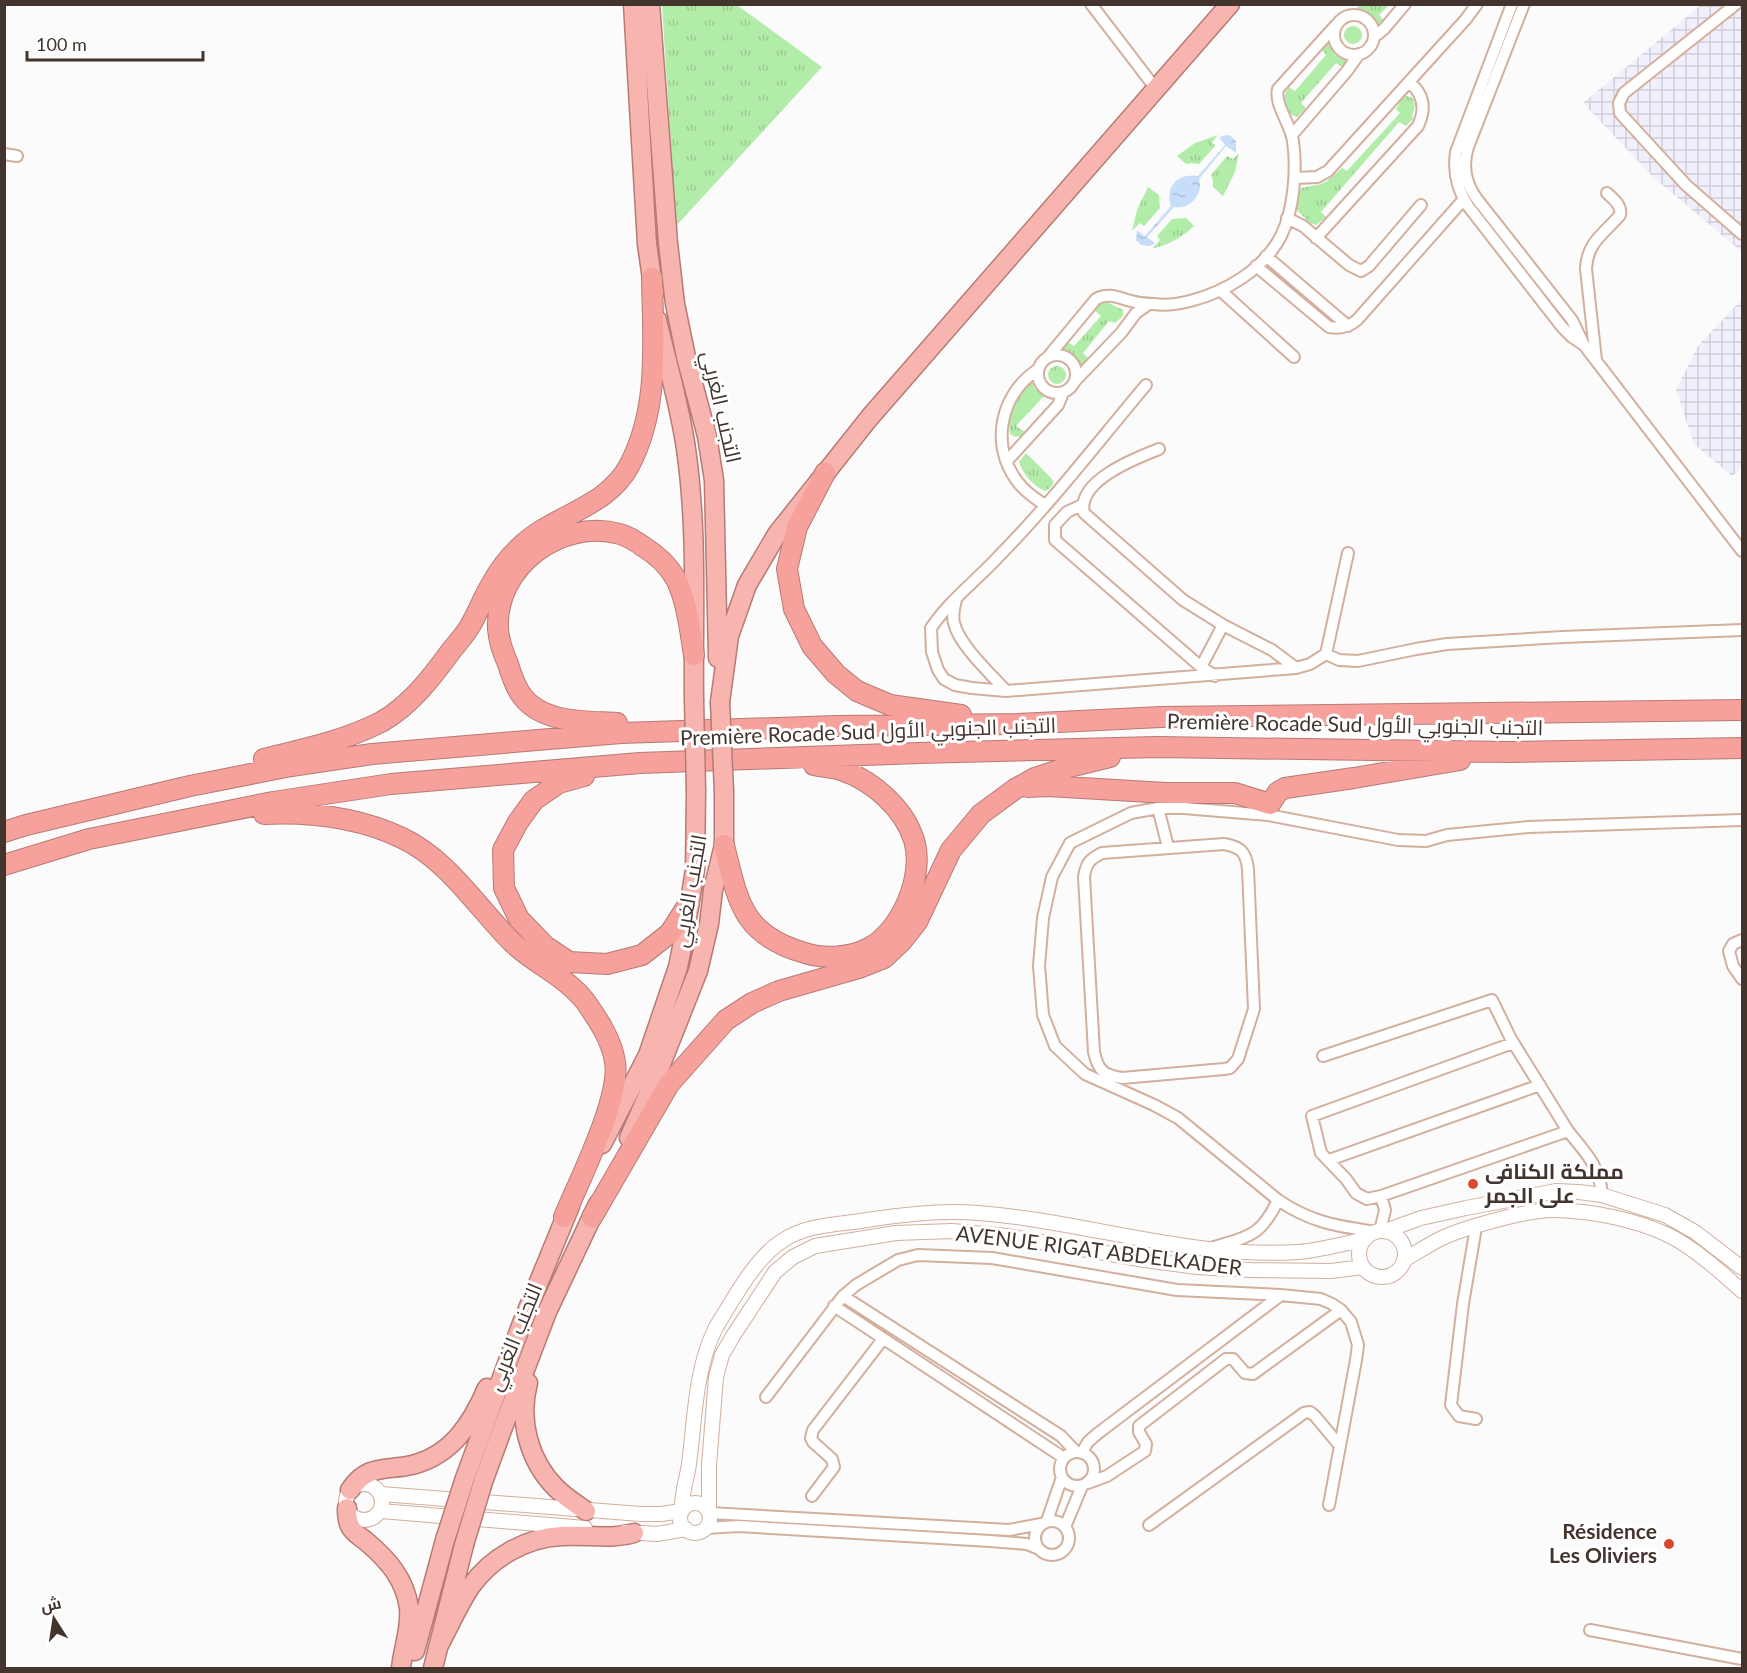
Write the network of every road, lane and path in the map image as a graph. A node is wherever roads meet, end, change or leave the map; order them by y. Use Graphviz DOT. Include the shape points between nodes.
graph roads {
  1 [pos="633,4"];
  2 [pos="650,4"];
  3 [pos="1091,4"];
  4 [pos="1230,4"];
  5 [pos="1351,4"];
  6 [pos="1405,4"];
  7 [pos="1478,4"];
  8 [pos="1512,4"];
  9 [pos="1524,4"];
  10 [pos="1736,4"];
  11 [pos="1346,16"];
  12 [pos="1336,25"];
  13 [pos="1374,37"];
  14 [pos="1359,54"];
  15 [pos="1409,82"];
  16 [pos="1156,89"];
  17 [pos="1292,135"];
  18 [pos="4,154"];
  19 [pos="16,156"];
  20 [pos="1295,178"];
  21 [pos="1607,193"];
  22 [pos="1464,200"];
  23 [pos="1421,205"];
  24 [pos="1287,218"];
  25 [pos="1743,234"];
  26 [pos="1316,238"];
  27 [pos="1266,256"];
  28 [pos="1256,266"];
  29 [pos="652,278"];
  30 [pos="1220,291"];
  31 [pos="1149,304"];
  32 [pos="1348,326"];
  33 [pos="1584,345"];
  34 [pos="1048,357"];
  35 [pos="1294,357"];
  36 [pos="1596,361"];
  37 [pos="1037,370"];
  38 [pos="1075,381"];
  39 [pos="1146,385"];
  40 [pos="1063,393"];
  41 [pos="1159,449"];
  42 [pos="1007,461"];
  43 [pos="825,473"];
  44 [pos="1045,505"];
  45 [pos="1082,505"];
  46 [pos="1743,551"];
  47 [pos="1347,553"];
  48 [pos="956,598"];
  49 [pos="1222,625"];
  50 [pos="1743,630"];
  51 [pos="1326,654"];
  52 [pos="694,655"];
  53 [pos="1202,667"];
  54 [pos="1296,668"];
  55 [pos="1215,676"];
  56 [pos="1006,691"];
  57 [pos="720,702"];
  58 [pos="1743,710"];
  59 [pos="1161,717"];
  60 [pos="734,729"];
  61 [pos="1157,747"];
  62 [pos="1743,748"];
  63 [pos="1510,752"];
  64 [pos="724,760"];
  65 [pos="624,764"];
  66 [pos="1015,789"];
  67 [pos="1158,808"];
  68 [pos="1269,810"];
  69 [pos="192,819"];
  70 [pos="1743,820"];
  71 [pos="26,825"];
  72 [pos="4,832"];
  73 [pos="724,845"];
  74 [pos="1168,847"];
  75 [pos="4,865"];
  76 [pos="689,903"];
  77 [pos="1743,940"];
  78 [pos="1743,980"];
  79 [pos="1513,1043"];
  80 [pos="1323,1056"];
  81 [pos="1540,1085"];
  82 [pos="1568,1131"];
  83 [pos="1329,1160"];
  84 [pos="1602,1195"];
  85 [pos="1381,1196"];
  86 [pos="1278,1200"];
  87 [pos="564,1216"];
  88 [pos="592,1217"];
  89 [pos="1476,1227"];
  90 [pos="1376,1233"];
  91 [pos="1212,1248"];
  92 [pos="1404,1260"];
  93 [pos="1364,1267"];
  94 [pos="1743,1268"];
  95 [pos="1743,1291"];
  96 [pos="1281,1295"];
  97 [pos="843,1296"];
  98 [pos="834,1306"];
  99 [pos="1341,1310"];
  100 [pos="522,1323"];
  101 [pos="883,1339"];
  102 [pos="537,1340"];
  103 [pos="766,1397"];
  104 [pos="1476,1419"];
  105 [pos="1340,1446"];
  106 [pos="1079,1452"];
  107 [pos="1064,1458"];
  108 [pos="1062,1477"];
  109 [pos="1085,1484"];
  110 [pos="381,1494"];
  111 [pos="812,1496"];
  112 [pos="349,1499"];
  113 [pos="1329,1505"];
  114 [pos="682,1510"];
  115 [pos="381,1511"];
  116 [pos="586,1511"];
  117 [pos="709,1511"];
  118 [pos="1044,1523"];
  119 [pos="1149,1525"];
  120 [pos="1065,1527"];
  121 [pos="707,1528"];
  122 [pos="686,1529"];
  123 [pos="634,1533"];
  124 [pos="1040,1549"];
  125 [pos="1590,1630"];
  126 [pos="438,1647"];
  127 [pos="1743,1659"];
  128 [pos="401,1668"];
  129 [pos="410,1668"];
  130 [pos="433,1668"];
  1 -- 29 [label="highway, التجنب الغربي"];
  2 -- 57 [label="highway, التجنب الغربي" via="675,304 714,480"];
  3 -- 16 [label="street"];
  4 -- 16 [label="highway"];
  5 -- 11 [label="street"];
  6 -- 13 [label="street"];
  7 -- 15 [label="street"];
  8 -- 22 [label="street" via="1456,152 1455,172"];
  9 -- 33 [label="street" via="1466,154 1466,178 1477,200 1572,320"];
  10 -- 25 [label="street" via="1624,93 1619,103 1620,112 1686,185"];
  11 -- 12 [label="street"];
  11 -- 13 [label="street" via="1358,15 1369,21"];
  12 -- 14 [label="street" via="1338,47 1347,54"];
  12 -- 17 [label="street" via="1278,90 1277,99"];
  13 -- 14 [label="street" via="1369,48"];
  14 -- 17 [label="street"];
  15 -- 20 [label="street" via="1328,171 1317,177"];
  15 -- 26 [label="street" via="1422,98 1418,126"];
  16 -- 43 [label="highway"];
  17 -- 20 [label="street"];
  18 -- 19 [label="street"];
  20 -- 24 [label="street"];
  21 -- 36 [label="street" via="1621,208 1620,215 1593,243 1586,269"];
  22 -- 32 [label="street"];
  22 -- 33 [label="street" via="1563,327"];
  23 -- 26 [label="street" via="1365,270 1349,266"];
  24 -- 26 [label="street"];
  24 -- 27 [label="street" via="1280,237"];
  27 -- 28 [label="street"];
  27 -- 32 [label="street"];
  28 -- 30 [label="street"];
  28 -- 32 [label="street" via="1329,327"];
  29 -- 52 [label="highway, التجنب الغربي" via="656,316 686,450 695,564"];
  29 -- 71 [label="highway" via="651,396 645,427 629,466 619,483 603,496 534,534 518,549 491,583 471,626 410,701 383,721 347,737"];
  30 -- 31 [label="street" via="1188,302"];
  30 -- 35 [label="street"];
  31 -- 34 [label="street" via="1112,295 1096,299"];
  31 -- 38 [label="street" via="1136,312"];
  33 -- 36 [label="street"];
  34 -- 37 [label="street"];
  34 -- 38 [label="street" via="1067,358 1075,368"];
  36 -- 46 [label="street"];
  37 -- 40 [label="street" via="1042,387 1052,393"];
  37 -- 42 [label="street" via="1016,389 1004,416 1001,437"];
  38 -- 40 [label="street"];
  39 -- 44 [label="street"];
  40 -- 42 [label="street" via="1058,405"];
  41 -- 45 [label="street" via="1132,459 1103,477 1087,492"];
  42 -- 44 [label="street" via="1015,479"];
  43 -- 57 [label="highway" via="777,534 747,585 729,636"];
  43 -- 59 [label="highway" via="797,527 787,569 794,609 812,646 857,691 890,705 955,714"];
  44 -- 48 [label="street"];
  45 -- 49 [label="street" via="1084,513 1183,600"];
  45 -- 53 [label="street" via="1067,512 1055,525 1055,540"];
  47 -- 51 [label="street"];
  48 -- 56 [label="street" via="952,612 958,636"];
  48 -- 56 [label="street" via="931,628 938,670 955,685"];
  49 -- 53 [label="street"];
  49 -- 54 [label="street" via="1272,650"];
  50 -- 51 [label="street" via="1447,644 1358,661 1339,660"];
  51 -- 54 [label="street"];
  52 -- 60 [label="highway" via="676,580 654,553 622,534 580,532 543,546 510,580 500,604 498,629 503,654 520,693 531,706 573,720"];
  52 -- 76 [label="highway, التجنب الغربي, bridge" via="695,870"];
  53 -- 55 [label="street"];
  54 -- 55 [label="street"];
  55 -- 56 [label="street"];
  57 -- 73 [label="highway, التجنب الغربي, bridge"];
  58 -- 59 [label="highway, Première Rocade Sud التجنب الجنوبي الأول"];
  59 -- 60 [label="highway, Première Rocade Sud التجنب الجنوبي الأول"];
  60 -- 71 [label="highway, Première Rocade Sud التجنب الجنوبي الأول" via="621,733 372,754 190,786"];
  61 -- 63 [label="highway, Première Rocade Sud التجنب الجنوبي الأول"];
  61 -- 64 [label="highway, Première Rocade Sud التجنب الجنوبي الأول"];
  61 -- 66 [label="highway" via="1065,768 1035,777"];
  62 -- 63 [label="highway, Première Rocade Sud التجنب الجنوبي الأول"];
  63 -- 68 [label="highway" via="1285,788 1278,792"];
  64 -- 65 [label="highway, Première Rocade Sud التجنب الجنوبي الأول"];
  64 -- 73 [label="highway" via="811,765 854,775 886,797 909,826 915,842 915,878 906,908 883,938 868,949 846,956 814,956 776,943 756,928 736,894"];
  65 -- 69 [label="highway, Première Rocade Sud التجنب الجنوبي الأول" via="391,784"];
  65 -- 76 [label="highway" via="559,783 534,800 503,850 504,888 519,919 545,946 569,962 607,964 642,955 670,933"];
  66 -- 68 [label="highway" via="1048,786 1234,793"];
  66 -- 88 [label="highway" via="981,814 951,850 916,922 884,958 779,991 726,1020 669,1084"];
  67 -- 68 [label="street"];
  67 -- 74 [label="street"];
  67 -- 86 [label="street" via="1131,813 1070,843 1052,878 1042,918 1042,1015 1055,1046 1085,1074 1178,1118"];
  68 -- 70 [label="street" via="1388,838 1426,841 1447,835 1528,827"];
  69 -- 75 [label="highway, Première Rocade Sud التجنب الجنوبي الأول" via="89,838"];
  69 -- 87 [label="highway" via="284,813 321,816 369,825 403,839 437,862 514,944 573,988 600,1024 610,1045 615,1081 607,1114"];
  71 -- 72 [label="highway, Première Rocade Sud التجنب الجنوبي الأول"];
  73 -- 88 [label="highway, التجنب الغربي" via="698,971 654,1083"];
  74 -- 74 [label="street" via="1102,853 1091,858 1086,866 1094,1052 1096,1063 1110,1076 1230,1068 1241,1053 1254,1009 1246,858 1234,846 1224,844"];
  76 -- 87 [label="highway, التجنب الغربي" via="678,967 648,1055"];
  77 -- 78 [label="street" via="1733,944 1729,951"];
  79 -- 80 [label="street" via="1492,1000"];
  79 -- 81 [label="street"];
  79 -- 83 [label="street" via="1312,1116 1321,1153"];
  81 -- 82 [label="street"];
  81 -- 83 [label="street"];
  82 -- 84 [label="street" via="1598,1171"];
  82 -- 85 [label="street"];
  83 -- 85 [label="street" via="1356,1193 1366,1199"];
  84 -- 90 [label="street" via="1556,1191 1538,1194 1421,1218"];
  84 -- 94 [label="street" via="1665,1215"];
  85 -- 90 [label="street" via="1385,1210"];
  86 -- 90 [label="street" via="1324,1223"];
  86 -- 91 [label="street" via="1265,1223 1253,1234"];
  87 -- 100 [label="highway, التجنب الغربي"];
  88 -- 102 [label="highway, التجنب الغربي"];
  89 -- 92 [label="street" via="1440,1239"];
  89 -- 95 [label="street" via="1552,1209 1640,1224 1671,1236"];
  89 -- 104 [label="street" via="1451,1405 1459,1416"];
  90 -- 91 [label="street" via="1295,1252"];
  90 -- 92 [label="street" via="1390,1233 1399,1239"];
  90 -- 93 [label="street" via="1360,1250"];
  91 -- 114 [label="street" via="967,1213 893,1216 809,1229 788,1237 763,1258 708,1344 700,1374"];
  92 -- 93 [label="street" via="1398,1270 1386,1276 1374,1275"];
  93 -- 117 [label="street, AVENUE RIGAT ABDELKADER" via="1331,1271 1197,1267 1008,1236 952,1231 896,1233 815,1246 775,1272 722,1356 716,1377"];
  96 -- 97 [label="street" via="1177,1290 992,1258 918,1255 898,1260"];
  96 -- 99 [label="street" via="1321,1299"];
  96 -- 106 [label="street" via="1097,1434"];
  97 -- 98 [label="street"];
  97 -- 106 [label="street" via="1061,1436"];
  98 -- 101 [label="street"];
  98 -- 103 [label="street"];
  99 -- 105 [label="street" via="1351,1322 1358,1345"];
  99 -- 109 [label="street" via="1253,1374 1245,1373 1233,1359 1226,1359 1139,1426 1145,1451 1107,1476"];
  100 -- 112 [label="highway" via="458,1439 421,1462 367,1473 357,1480"];
  100 -- 129 [label="highway, التجنب الغربي, bridge" via="465,1478"];
  101 -- 107 [label="street"];
  101 -- 111 [label="street" via="813,1430 813,1442 832,1458 834,1467"];
  102 -- 116 [label="highway" via="525,1401 527,1437 549,1479"];
  102 -- 126 [label="highway, التجنب الغربي, bridge" via="483,1482"];
  105 -- 113 [label="street"];
  105 -- 119 [label="street" via="1315,1416 1304,1413"];
  106 -- 107 [label="street"];
  106 -- 109 [label="street" via="1091,1458 1095,1468"];
  107 -- 108 [label="street" via="1060,1467"];
  108 -- 109 [label="street" via="1068,1484"];
  108 -- 118 [label="street"];
  109 -- 120 [label="street"];
  110 -- 112 [label="street" via="373,1485 361,1484"];
  110 -- 115 [label="street"];
  110 -- 116 [label="street"];
  112 -- 115 [label="street" via="350,1513 360,1520 372,1519"];
  112 -- 128 [label="highway" via="350,1527 392,1565 406,1596 408,1629"];
  114 -- 116 [label="street" via="651,1515"];
  114 -- 117 [label="street" via="698,1503"];
  114 -- 122 [label="street" via="681,1523"];
  115 -- 123 [label="street"];
  117 -- 118 [label="street" via="1009,1530"];
  117 -- 121 [label="street"];
  118 -- 120 [label="street" via="1057,1521"];
  118 -- 124 [label="street" via="1035,1536"];
  120 -- 124 [label="street" via="1068,1543 1062,1552 1051,1555"];
  121 -- 122 [label="street" via="696,1533"];
  121 -- 124 [label="street" via="738,1526 990,1540"];
  122 -- 123 [label="street"];
  123 -- 126 [label="highway" via="617,1537 551,1537 506,1553 472,1585"];
  125 -- 127 [label="street"];
  126 -- 130 [label="highway, التجنب الغربي"];
}
